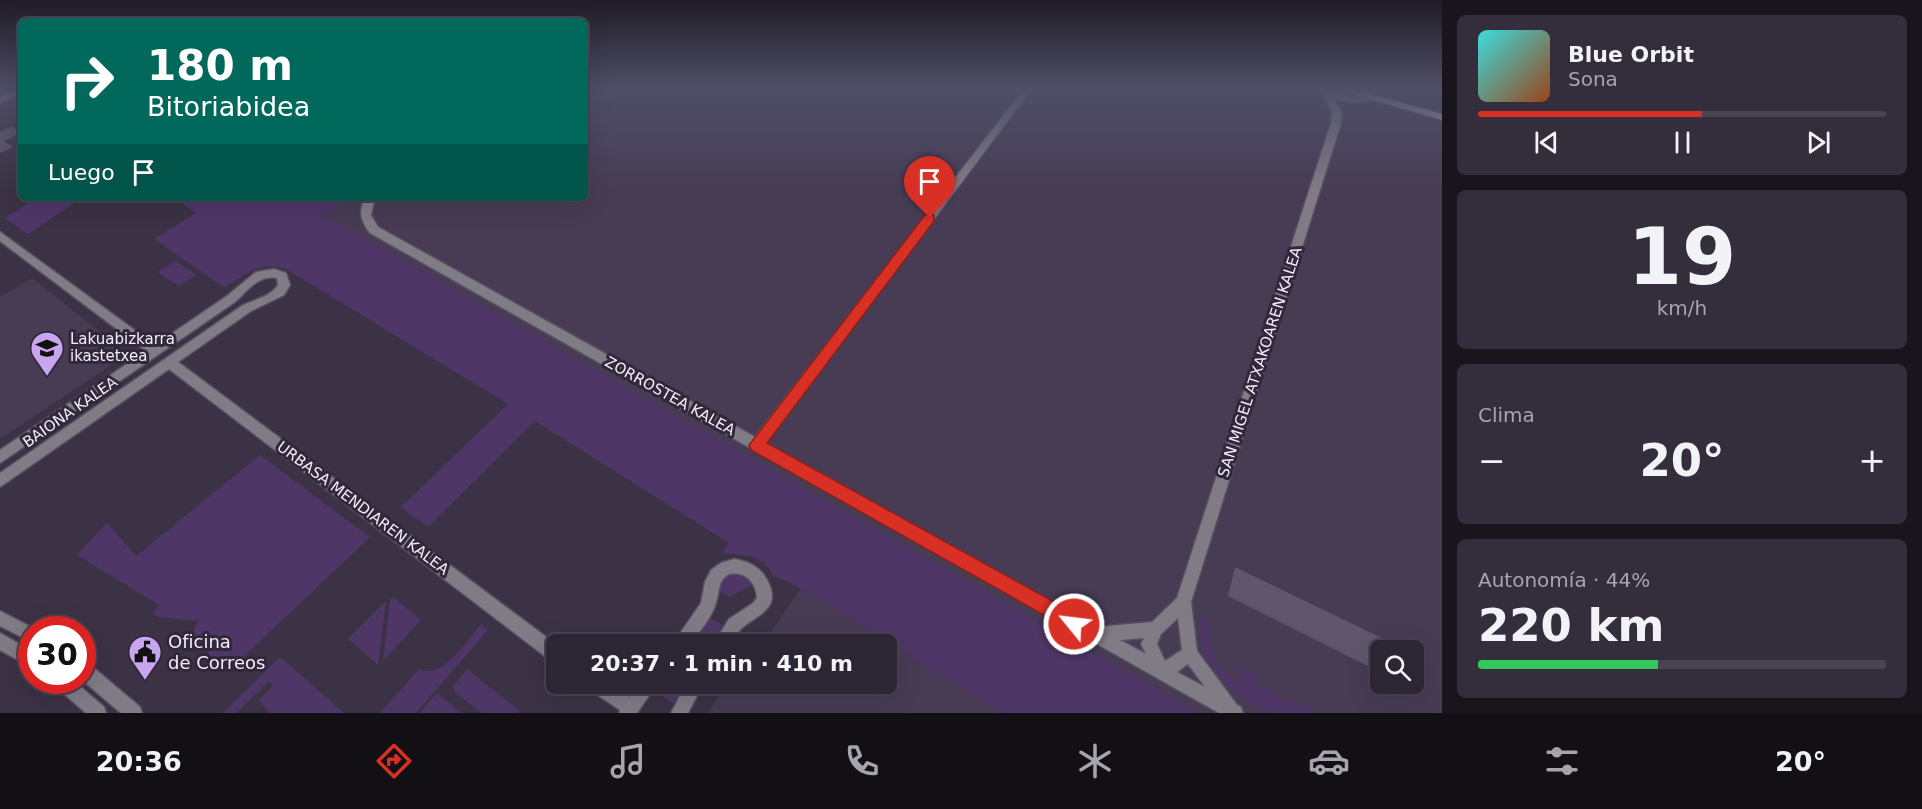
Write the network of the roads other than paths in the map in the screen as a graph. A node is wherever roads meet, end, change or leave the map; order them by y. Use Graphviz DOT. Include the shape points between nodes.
graph roads {
  1 [pos="1003,123"];
  2 [pos="1336,123"];
  3 [pos="369,201"];
  4 [pos="0,236"];
  5 [pos="154,351"];
  6 [pos="170,362"];
  7 [pos="757,445"];
  8 [pos="0,457"];
  9 [pos="0,481"];
  10 [pos="1183,602"];
  11 [pos="0,618"];
  12 [pos="18,628"];
  13 [pos="1156,629"];
  14 [pos="688,634"];
  15 [pos="729,634"];
  16 [pos="1094,635"];
  17 [pos="0,641"];
  18 [pos="546,646"];
  19 [pos="18,652"];
  20 [pos="1190,654"];
  21 [pos="1162,672"];
  22 [pos="96,681"];
  23 [pos="77,694"];
  24 [pos="609,694"];
  25 [pos="642,694"];
  26 [pos="690,694"];
  27 [pos="629,711"];
  28 [pos="1234,712"];
  29 [pos="98,713"];
  30 [pos="134,713"];
  31 [pos="680,713"];
  1 -- 7 [label="street"];
  2 -- 10 [label="street, SAN MIGEL ATXAKOAREN KALEA"];
  3 -- 7 [label="street, ZORROSTEA KALEA" via="366,220 374,230"];
  4 -- 5 [label="street"];
  5 -- 6 [label="street, BAIONA KALEA" via="231,299 254,277 270,272 282,276 284,285 280,292 248,308"];
  5 -- 8 [label="street, BAIONA KALEA"];
  6 -- 9 [label="street, BAIONA KALEA"];
  6 -- 18 [label="street, URBASA MENDIAREN KALEA"];
  7 -- 16 [label="street, ZORROSTEA KALEA"];
  10 -- 13 [label="street, SAN MIGEL ATXAKOAREN KALEA"];
  10 -- 20 [label="street, SAN MIGEL ATXAKOAREN KALEA"];
  11 -- 12 [label="street"];
  13 -- 16 [label="street"];
  13 -- 21 [label="street" via="1149,644"];
  14 -- 15 [label="street" via="707,608 716,575 730,567 748,569 760,579 763,601"];
  16 -- 21 [label="street, ZORROSTEA KALEA"];
  17 -- 19 [label="street"];
  20 -- 21 [label="street"];
  20 -- 28 [label="street, SAN MIGEL ATXAKOAREN KALEA"];
  21 -- 28 [label="street, ZORROSTEA KALEA"];
  22 -- 30 [label="street"];
  23 -- 29 [label="street"];
  24 -- 27 [label="street"];
  25 -- 27 [label="street"];
  26 -- 31 [label="street"];
}
